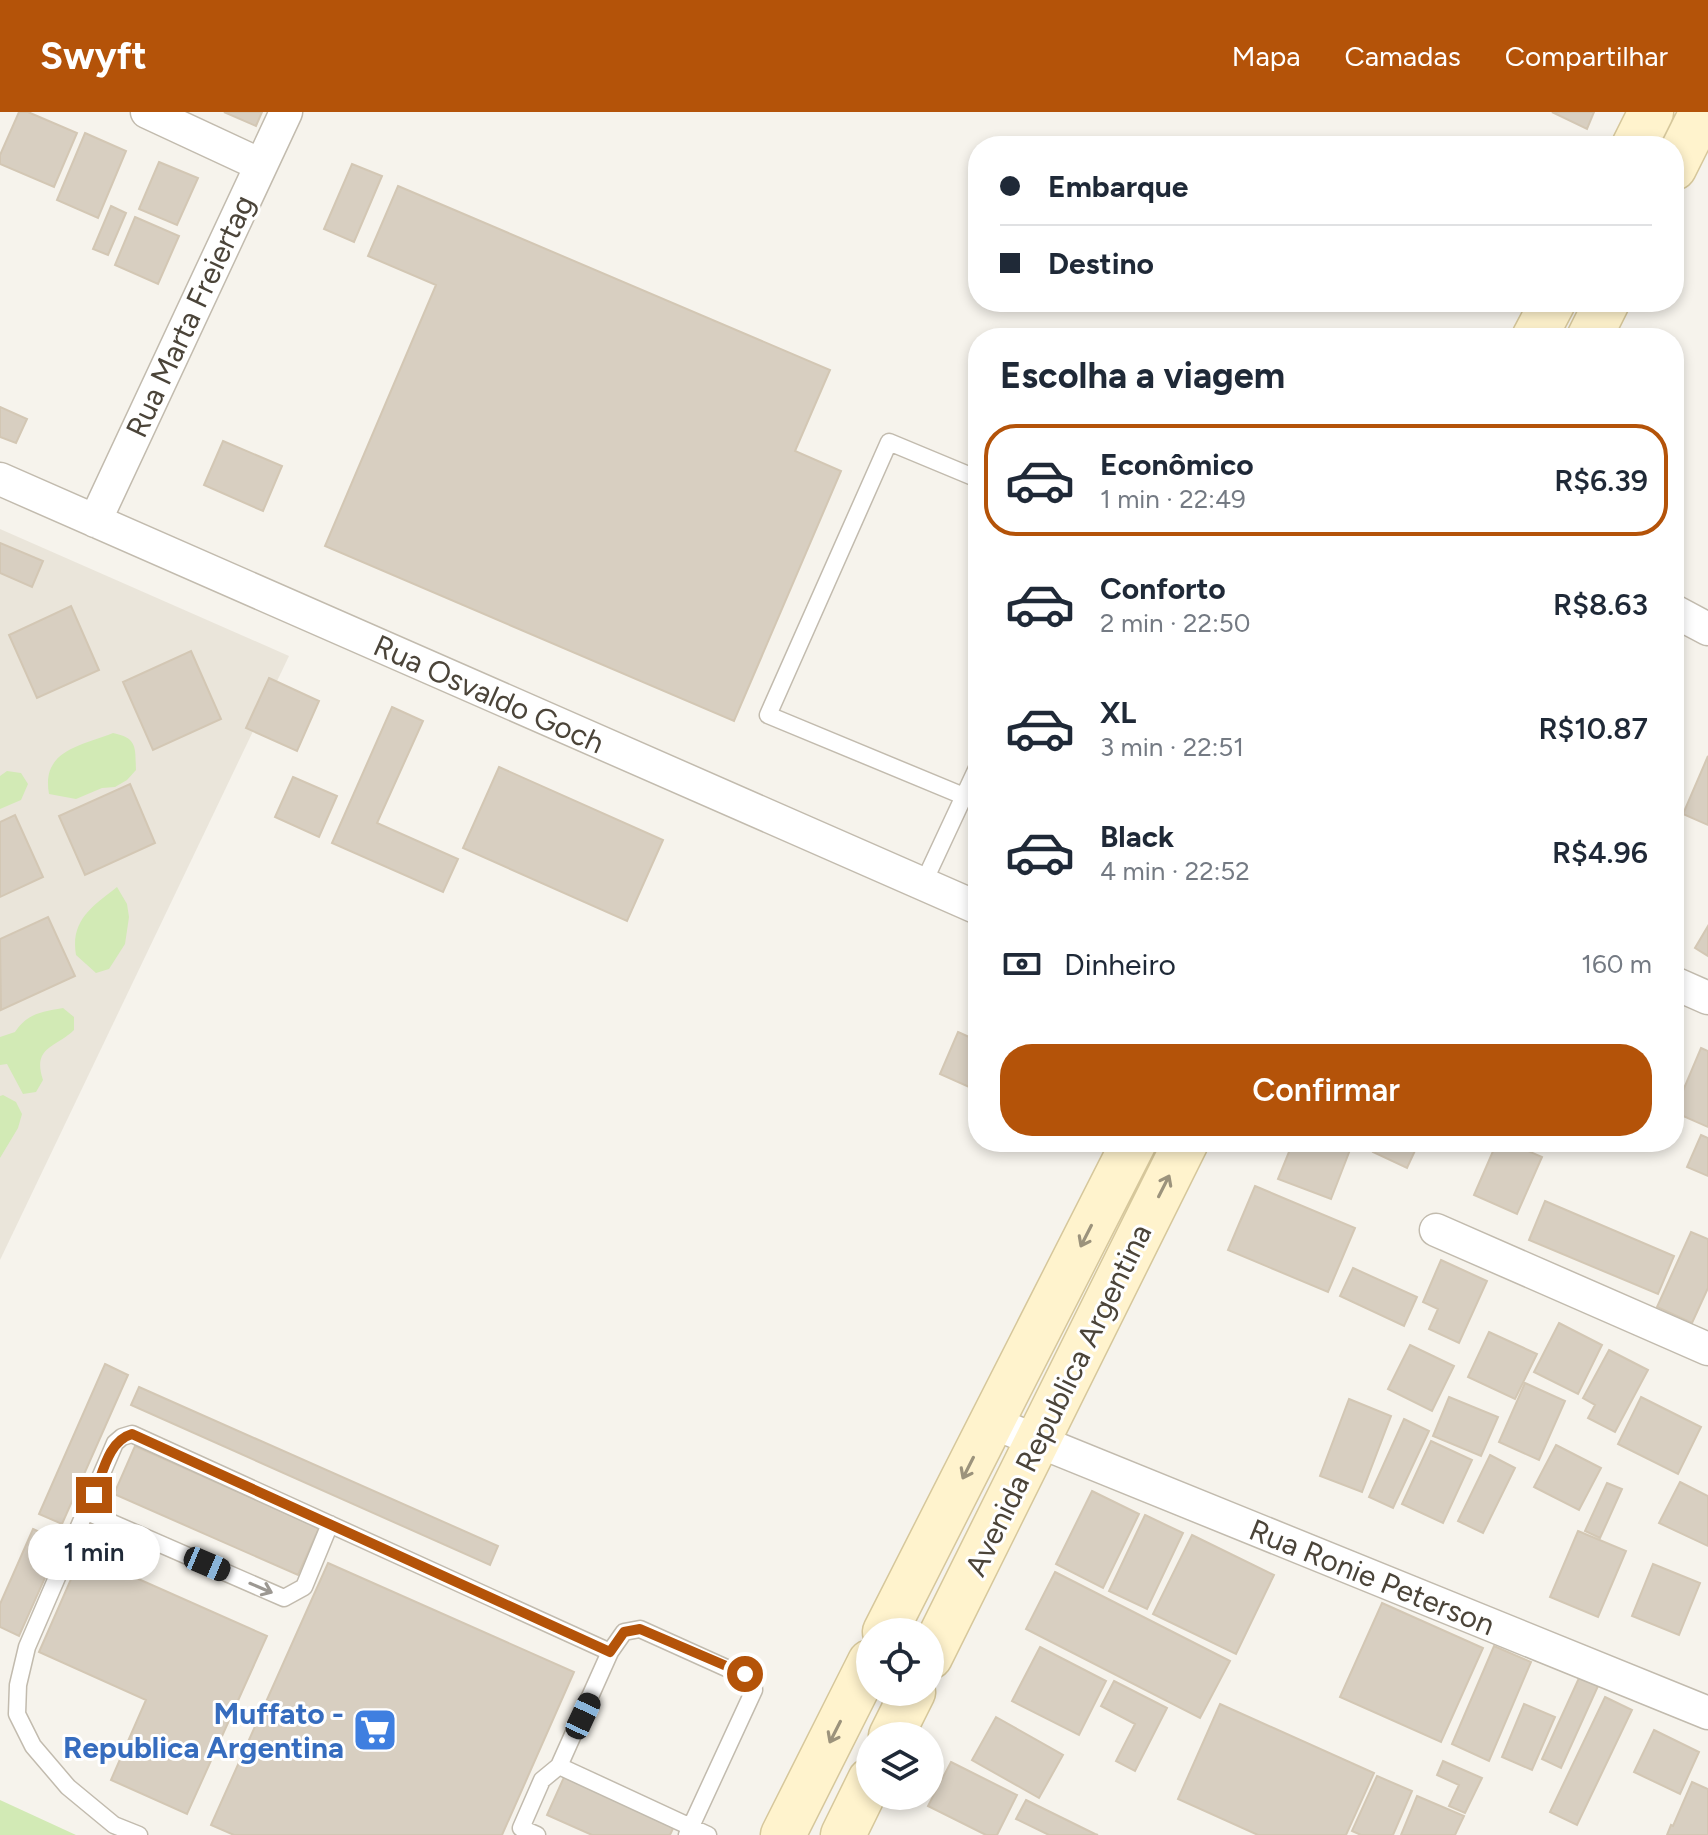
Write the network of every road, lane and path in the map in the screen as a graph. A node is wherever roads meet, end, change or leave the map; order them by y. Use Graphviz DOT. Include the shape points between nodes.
graph roads {
  1 [pos="147,112"];
  2 [pos="286,112"];
  3 [pos="1651,112"];
  4 [pos="1702,112"];
  5 [pos="1639,136"];
  6 [pos="1684,148"];
  7 [pos="261,165"];
  8 [pos="968,475"];
  9 [pos="3,488"];
  10 [pos="95,521"];
  11 [pos="1684,616"];
  12 [pos="1708,629"];
  13 [pos="968,798"];
  14 [pos="968,804"];
  15 [pos="923,884"];
  16 [pos="968,904"];
  17 [pos="1684,987"];
  18 [pos="1708,998"];
  19 [pos="1129,1152"];
  20 [pos="1181,1152"];
  21 [pos="1436,1230"];
  22 [pos="1708,1349"];
  23 [pos="991,1422"];
  24 [pos="1036,1440"];
  25 [pos="87,1512"];
  26 [pos="330,1524"];
  27 [pos="892,1618"];
  28 [pos="944,1628"];
  29 [pos="610,1652"];
  30 [pos="856,1690"];
  31 [pos="1708,1713"];
  32 [pos="559,1766"];
  33 [pos="856,1809"];
  34 [pos="689,1830"];
  35 [pos="525,1833"];
  36 [pos="139,1835"];
  37 [pos="708,1835"];
  38 [pos="783,1835"];
  39 [pos="843,1835"];
  1 -- 7 [label="street"];
  2 -- 7 [label="street, Rua Marta Freiertag"];
  3 -- 5 [label="main road"];
  4 -- 6 [label="main road"];
  7 -- 10 [label="street, Rua Marta Freiertag"];
  8 -- 13 [label="lane" via="889,442 768,715"];
  9 -- 10 [label="street, Rua Osvaldo Goch"];
  10 -- 15 [label="street, Rua Osvaldo Goch"];
  11 -- 12 [label="street"];
  14 -- 15 [label="lane"];
  15 -- 16 [label="street, Rua Osvaldo Goch"];
  17 -- 18 [label="street"];
  19 -- 23 [label="main road, Avenida Republica Argentina, one-way"];
  24 -- 20 [label="main road, Avenida Republica Argentina, one-way"];
  21 -- 22 [label="street"];
  23 -- 24 [label="street, Rua Ronie Peterson"];
  23 -- 27 [label="main road, Avenida Republica Argentina, one-way"];
  24 -- 28 [label="main road, Avenida Republica Argentina"];
  24 -- 31 [label="street, Rua Ronie Peterson"];
  25 -- 26 [label="lane, one-way" via="284,1598 304,1587"];
  25 -- 26 [label="lane" via="115,1443 132,1434"];
  25 -- 36 [label="lane" via="27,1647 17,1714 33,1746 68,1787 114,1825"];
  26 -- 29 [label="lane"];
  29 -- 32 [label="lane"];
  29 -- 34 [label="lane" via="624,1632 640,1629 753,1680 754,1690"];
  30 -- 38 [label="main road, one-way"];
  32 -- 34 [label="lane"];
  32 -- 35 [label="lane" via="542,1780"];
  33 -- 39 [label="main road"];
  34 -- 37 [label="lane"];
}
